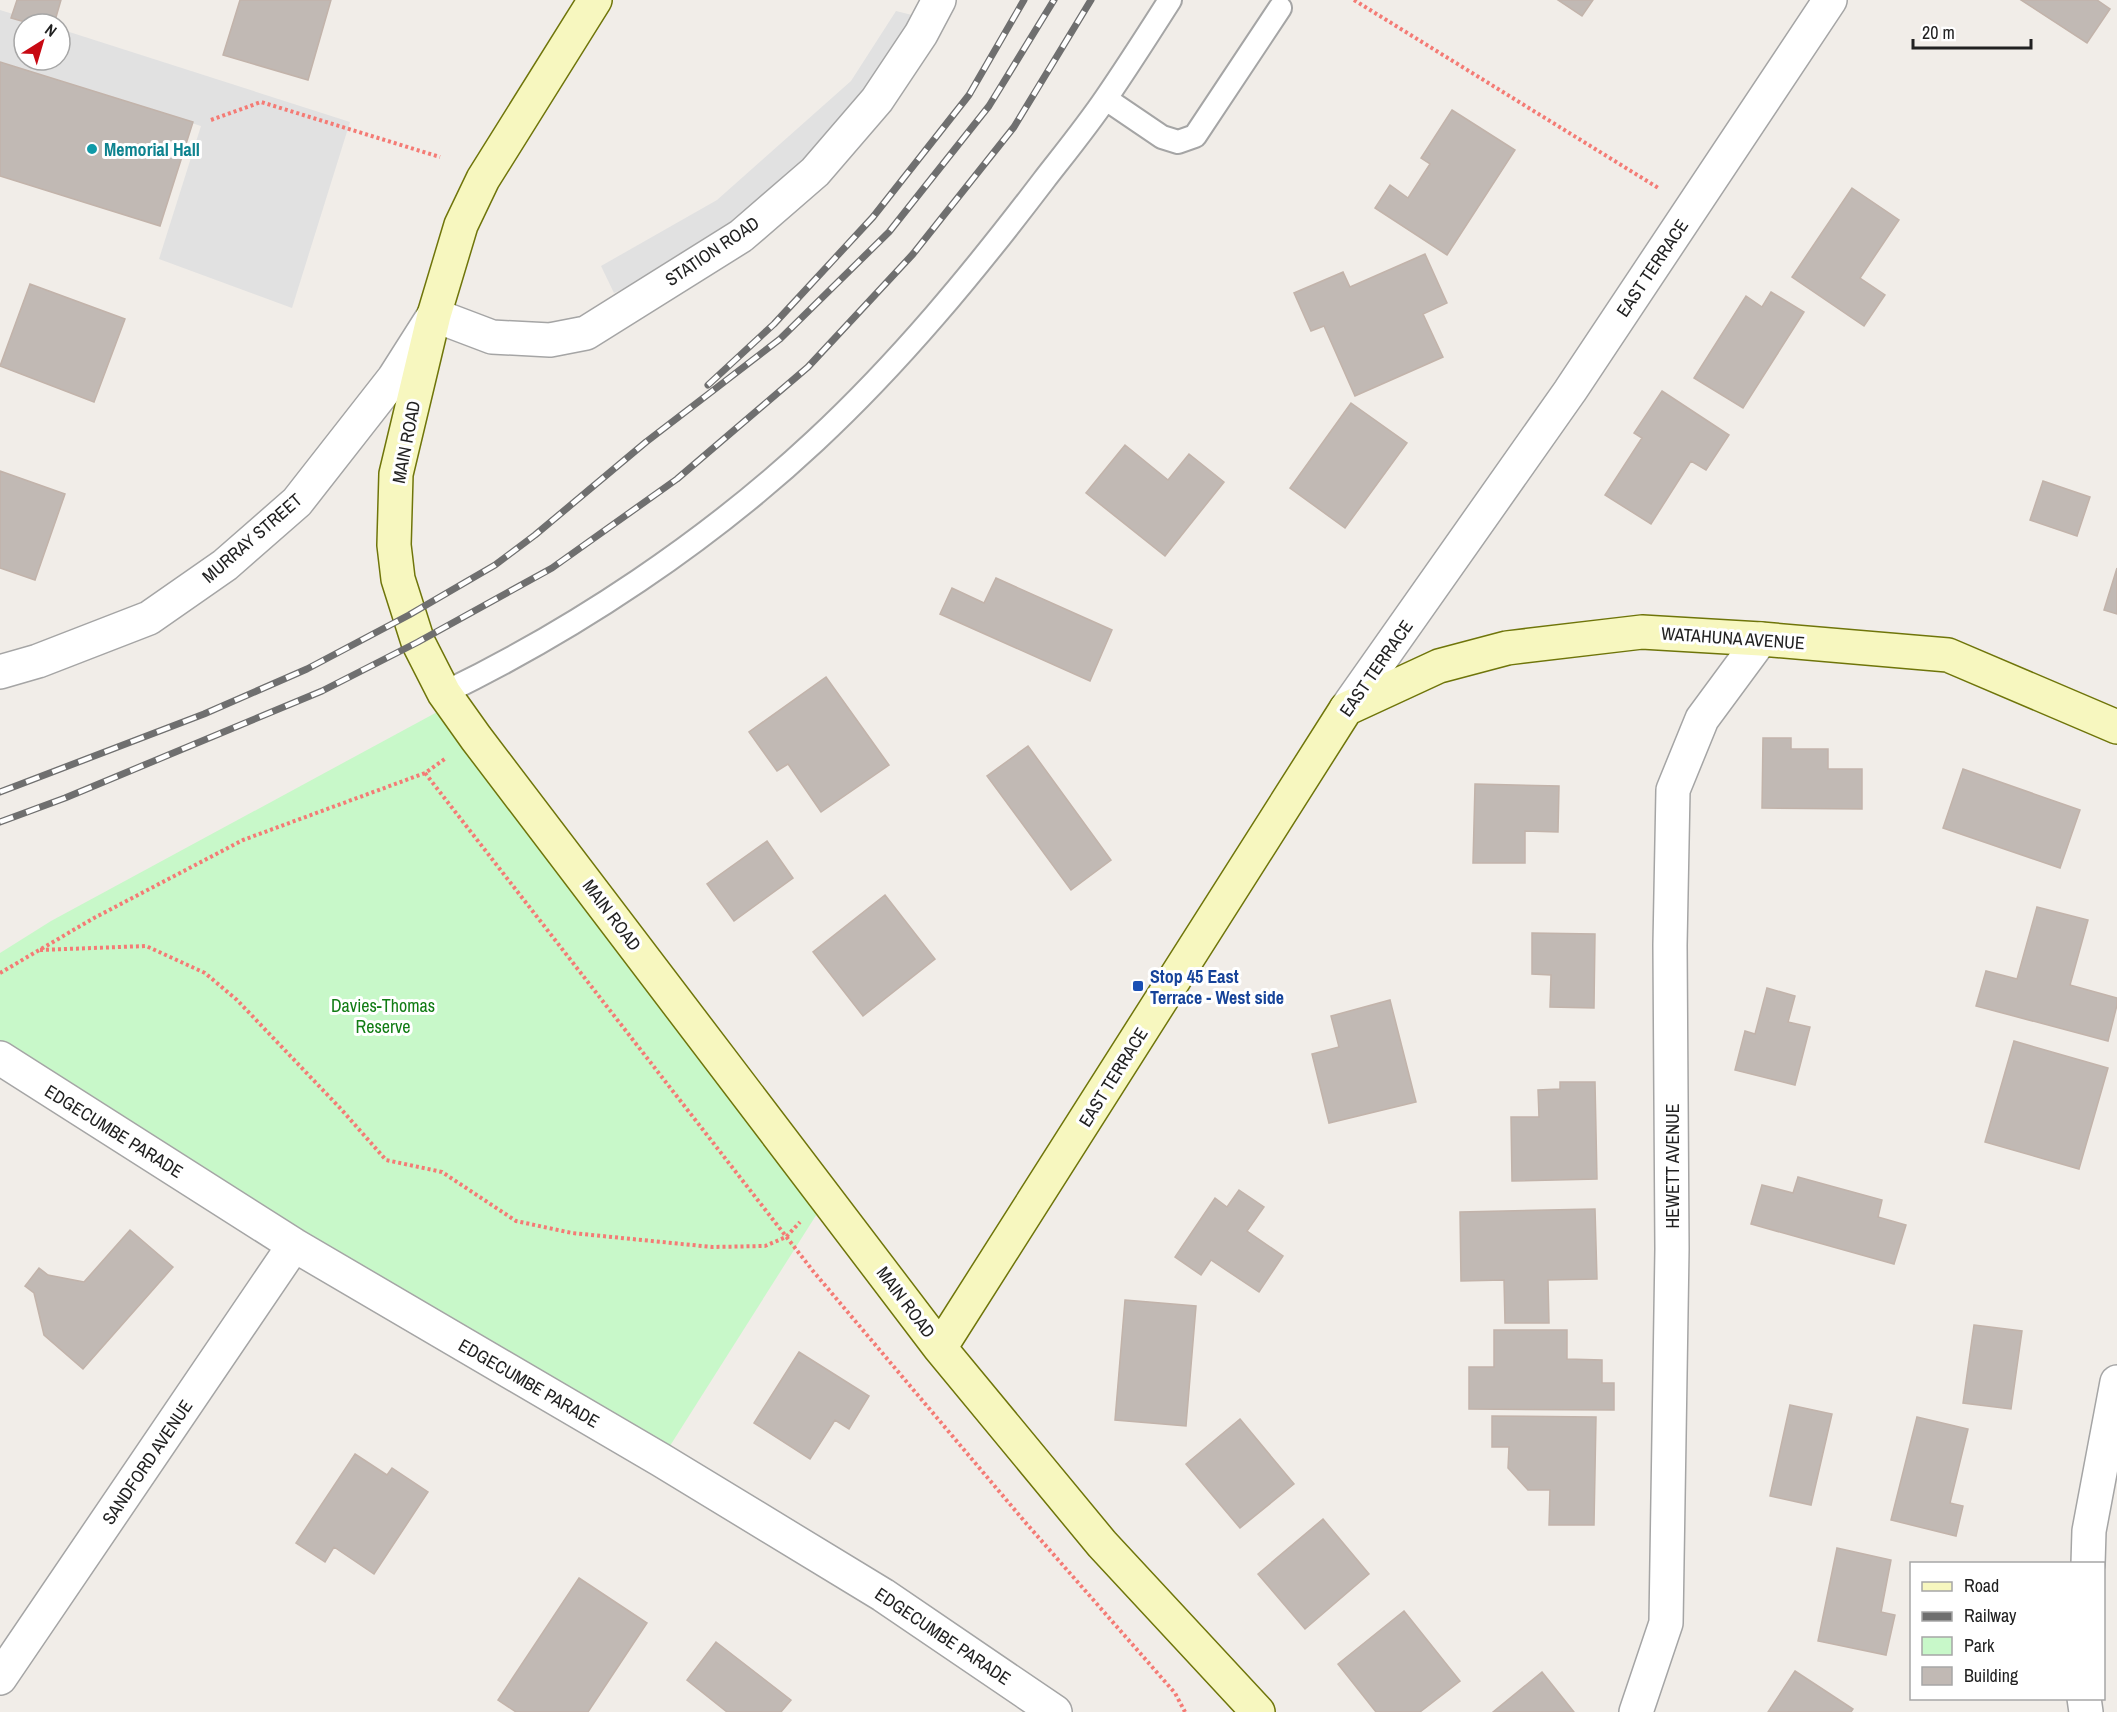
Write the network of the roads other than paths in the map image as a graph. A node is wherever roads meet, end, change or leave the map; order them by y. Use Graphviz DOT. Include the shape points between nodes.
graph roads {
  1 [pos="595,0"];
  2 [pos="939,0"];
  3 [pos="1170,0"];
  4 [pos="1830,0"];
  5 [pos="1280,8"];
  6 [pos="1106,99"];
  7 [pos="434,315"];
  8 [pos="1761,639"];
  9 [pos="0,672"];
  10 [pos="444,693"];
  11 [pos="1346,709"];
  12 [pos="2117,727"];
  13 [pos="0,1058"];
  14 [pos="294,1245"];
  15 [pos="940,1348"];
  16 [pos="2117,1382"];
  17 [pos="2088,1562"];
  18 [pos="0,1678"];
  19 [pos="1055,1712"];
  20 [pos="1258,1712"];
  21 [pos="1636,1712"];
  1 -- 7 [label="main road, MAIN ROAD" via="483,179 461,225"];
  2 -- 7 [label="street, STATION ROAD" via="877,100 815,172 741,236 586,333 550,340 492,337"];
  3 -- 6 [label="lane"];
  4 -- 11 [label="street, EAST TERRACE" via="1570,391"];
  5 -- 6 [label="lane" via="1195,136 1178,142 1162,137"];
  6 -- 10 [label="lane" via="1003,235 923,331 815,441 728,516 614,598 509,661"];
  7 -- 9 [label="street, MURRAY STREET" via="394,378 297,502 225,565 149,618"];
  7 -- 10 [label="main road, MAIN ROAD" via="396,474 394,545 398,579 418,642"];
  8 -- 11 [label="main road, WATAHUNA AVENUE" via="1642,632 1507,648 1439,666"];
  8 -- 12 [label="main road, WATAHUNA AVENUE" via="1948,655"];
  8 -- 21 [label="street, HEWETT AVENUE" via="1702,719 1673,790 1672,1249 1665,1623"];
  10 -- 15 [label="main road, MAIN ROAD"];
  11 -- 15 [label="main road, EAST TERRACE"];
  13 -- 14 [label="street, EDGECUMBE PARADE"];
  14 -- 18 [label="street, SANDFORD AVENUE"];
  14 -- 19 [label="street, EDGECUMBE PARADE" via="883,1595"];
  15 -- 20 [label="main road, MAIN ROAD" via="1102,1544"];
  16 -- 17 [label="street" via="2089,1531"];
}
